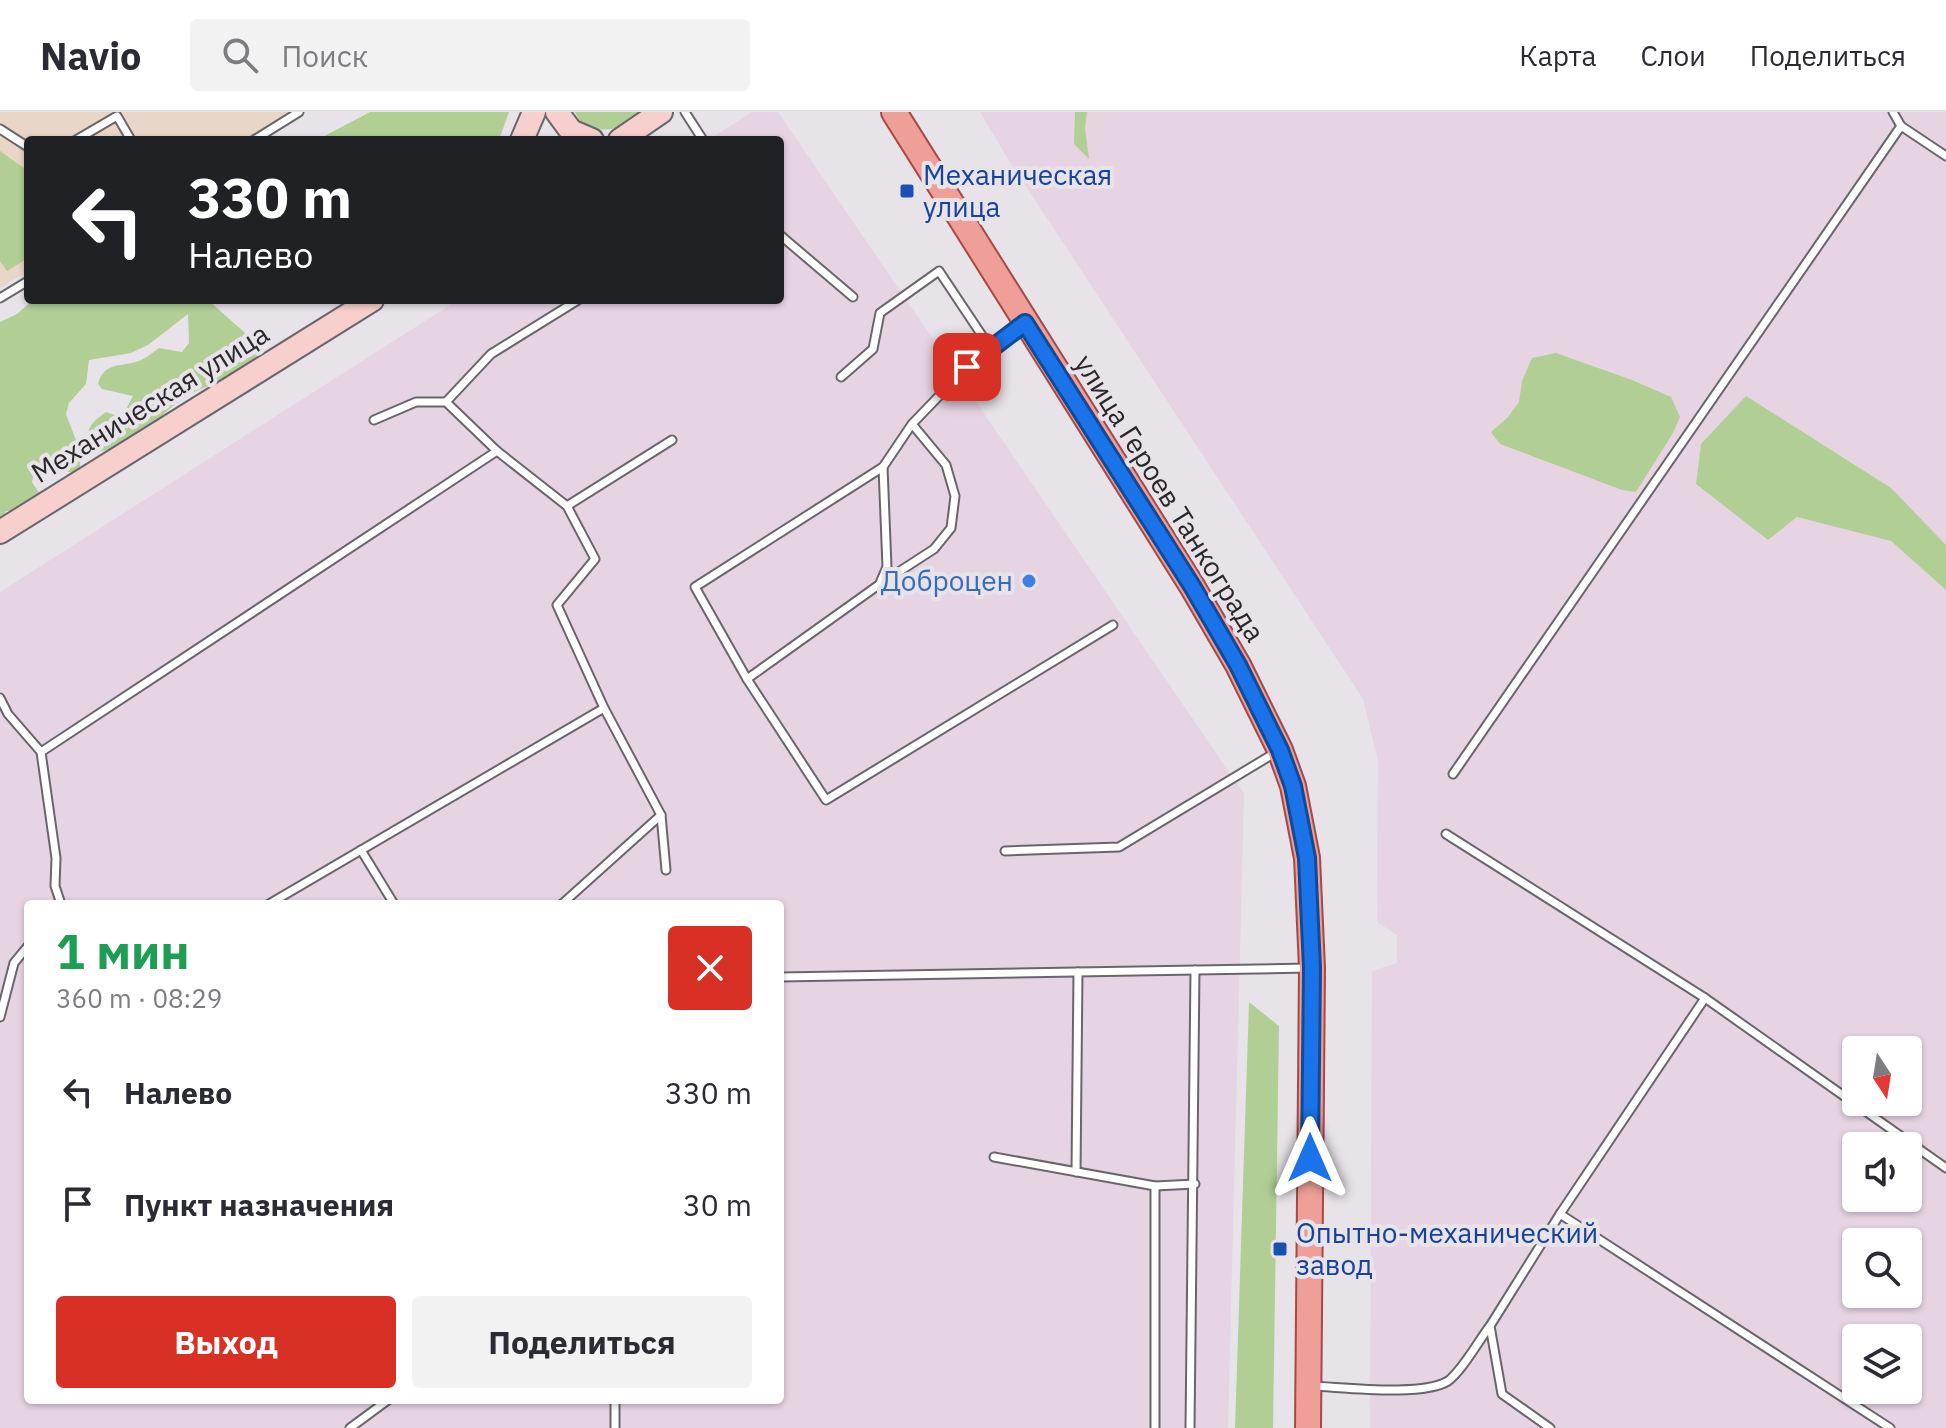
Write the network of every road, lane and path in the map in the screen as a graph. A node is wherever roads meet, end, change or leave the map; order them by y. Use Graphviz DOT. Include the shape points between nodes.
graph roads {
  1 [pos="299,112"];
  2 [pos="534,112"];
  3 [pos="557,112"];
  4 [pos="661,112"];
  5 [pos="685,112"];
  6 [pos="894,112"];
  7 [pos="1893,112"];
  8 [pos="118,113"];
  9 [pos="1901,126"];
  10 [pos="0,129"];
  11 [pos="82,136"];
  12 [pos="129,136"];
  13 [pos="260,136"];
  14 [pos="524,136"];
  15 [pos="583,136"];
  16 [pos="626,136"];
  17 [pos="700,136"];
  18 [pos="24,144"];
  19 [pos="1946,156"];
  20 [pos="784,238"];
  21 [pos="24,283"];
  22 [pos="1,294"];
  23 [pos="853,297"];
  24 [pos="366,304"];
  25 [pos="572,304"];
  26 [pos="1025,323"];
  27 [pos="991,349"];
  28 [pos="841,377"];
  29 [pos="446,402"];
  30 [pos="374,420"];
  31 [pos="912,424"];
  32 [pos="672,440"];
  33 [pos="497,451"];
  34 [pos="883,467"];
  35 [pos="567,506"];
  36 [pos="0,532"];
  37 [pos="880,584"];
  38 [pos="1113,625"];
  39 [pos="747,679"];
  40 [pos="0,698"];
  41 [pos="604,708"];
  42 [pos="1280,750"];
  43 [pos="41,752"];
  44 [pos="1453,774"];
  45 [pos="661,815"];
  46 [pos="1446,834"];
  47 [pos="361,850"];
  48 [pos="1005,851"];
  49 [pos="666,870"];
  50 [pos="60,900"];
  51 [pos="276,900"];
  52 [pos="392,900"];
  53 [pos="566,900"];
  54 [pos="24,951"];
  55 [pos="1312,968"];
  56 [pos="1195,970"];
  57 [pos="1078,972"];
  58 [pos="784,977"];
  59 [pos="1705,998"];
  60 [pos="0,1017"];
  61 [pos="994,1157"];
  62 [pos="1946,1168"];
  63 [pos="1076,1172"];
  64 [pos="1195,1184"];
  65 [pos="1155,1186"];
  66 [pos="1560,1214"];
  67 [pos="1490,1326"];
  68 [pos="1309,1386"];
  69 [pos="383,1404"];
  70 [pos="615,1404"];
  71 [pos="350,1428"];
  72 [pos="615,1428"];
  73 [pos="1155,1428"];
  74 [pos="1190,1428"];
  75 [pos="1308,1428"];
  76 [pos="1550,1428"];
  77 [pos="1890,1428"];
  1 -- 13 [label="lane"];
  2 -- 14 [label="street"];
  3 -- 15 [label="street" via="571,131"];
  4 -- 16 [label="street"];
  5 -- 17 [label="lane"];
  6 -- 26 [label="main road, улица Героев Танкограда"];
  7 -- 9 [label="lane"];
  8 -- 11 [label="lane"];
  8 -- 12 [label="lane"];
  9 -- 19 [label="lane"];
  9 -- 44 [label="lane"];
  10 -- 18 [label="lane"];
  20 -- 23 [label="lane"];
  21 -- 22 [label="lane"];
  24 -- 36 [label="street, Механическая улица"];
  25 -- 29 [label="lane" via="491,354"];
  26 -- 27 [label="lane"];
  26 -- 42 [label="main road, улица Героев Танкограда" via="1200,599"];
  27 -- 28 [label="lane" via="939,271 880,313 873,349"];
  27 -- 31 [label="lane"];
  29 -- 30 [label="lane" via="416,402"];
  29 -- 33 [label="lane"];
  31 -- 34 [label="lane"];
  31 -- 37 [label="lane" via="946,465 955,496 951,528 934,549"];
  32 -- 35 [label="lane"];
  33 -- 35 [label="lane"];
  33 -- 43 [label="lane"];
  34 -- 37 [label="lane" via="887,567"];
  34 -- 39 [label="lane" via="695,587"];
  35 -- 41 [label="lane" via="595,559 557,605"];
  37 -- 39 [label="lane"];
  38 -- 39 [label="lane" via="826,800"];
  40 -- 43 [label="lane"];
  41 -- 45 [label="lane"];
  41 -- 47 [label="lane"];
  42 -- 48 [label="lane" via="1119,847"];
  42 -- 55 [label="main road, улица Героев Танкограда" via="1307,858"];
  43 -- 50 [label="lane"];
  45 -- 49 [label="lane"];
  45 -- 53 [label="lane"];
  46 -- 59 [label="lane"];
  47 -- 51 [label="lane"];
  47 -- 52 [label="lane"];
  54 -- 60 [label="lane" via="14,963"];
  55 -- 56 [label="lane"];
  55 -- 68 [label="main road, улица Героев Танкограда"];
  56 -- 57 [label="lane"];
  56 -- 64 [label="lane"];
  57 -- 58 [label="lane"];
  57 -- 63 [label="lane"];
  59 -- 62 [label="lane"];
  59 -- 66 [label="lane"];
  61 -- 63 [label="lane"];
  63 -- 65 [label="lane"];
  64 -- 65 [label="lane"];
  64 -- 74 [label="lane"];
  65 -- 73 [label="lane"];
  66 -- 67 [label="lane"];
  66 -- 77 [label="lane"];
  67 -- 68 [label="lane" via="1450,1380 1438,1385 1416,1390"];
  67 -- 76 [label="lane" via="1502,1394"];
  68 -- 75 [label="main road, улица Героев Танкограда"];
  69 -- 71 [label="lane"];
  70 -- 72 [label="lane"];
}
